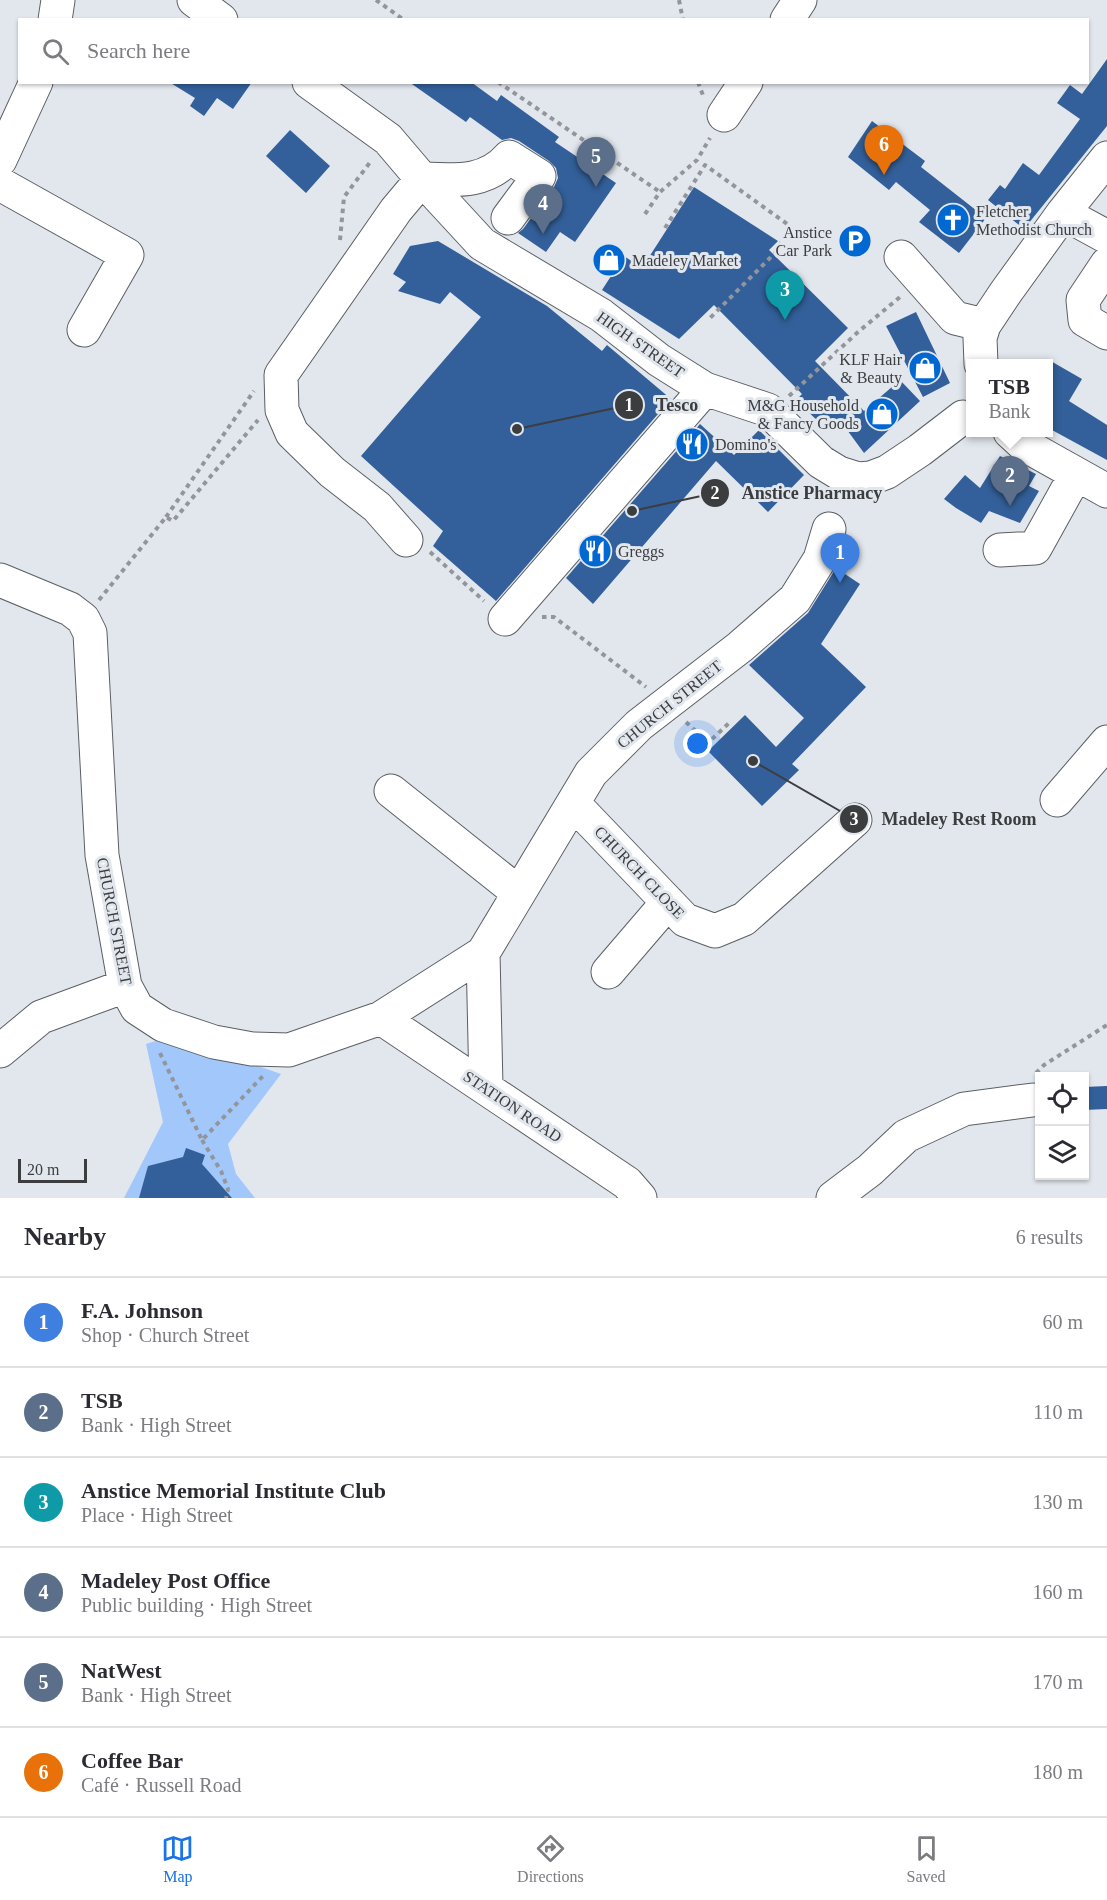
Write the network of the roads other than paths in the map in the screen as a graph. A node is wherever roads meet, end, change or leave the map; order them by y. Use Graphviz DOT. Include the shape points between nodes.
graph roads {
  1 [pos="58,0"];
  2 [pos="194,0"];
  3 [pos="800,0"];
  4 [pos="55,18"];
  5 [pos="218,18"];
  6 [pos="788,18"];
  7 [pos="35,84"];
  8 [pos="312,84"];
  9 [pos="745,84"];
  10 [pos="724,115"];
  11 [pos="1107,158"];
  12 [pos="0,160"];
  13 [pos="422,179"];
  14 [pos="0,183"];
  15 [pos="1063,213"];
  16 [pos="508,218"];
  17 [pos="1107,237"];
  18 [pos="1107,264"];
  19 [pos="911,268"];
  20 [pos="984,325"];
  21 [pos="84,330"];
  22 [pos="1107,333"];
  23 [pos="981,359"];
  24 [pos="705,389"];
  25 [pos="966,413"];
  26 [pos="1015,437"];
  27 [pos="1076,474"];
  28 [pos="1107,491"];
  29 [pos="829,529"];
  30 [pos="417,545"];
  31 [pos="1000,550"];
  32 [pos="0,580"];
  33 [pos="505,619"];
  34 [pos="1107,742"];
  35 [pos="390,791"];
  36 [pos="1057,800"];
  37 [pos="573,803"];
  38 [pos="855,820"];
  39 [pos="519,893"];
  40 [pos="668,902"];
  41 [pos="483,953"];
  42 [pos="609,972"];
  43 [pos="125,986"];
  44 [pos="381,1018"];
  45 [pos="0,1051"];
  46 [pos="486,1087"];
  47 [pos="1007,1097"];
  48 [pos="640,1198"];
  49 [pos="833,1198"];
  1 -- 4 [label="street"];
  2 -- 5 [label="street"];
  3 -- 6 [label="street"];
  7 -- 12 [label="street"];
  8 -- 13 [label="street, HIGH STREET" via="388,139"];
  9 -- 10 [label="street"];
  11 -- 15 [label="street"];
  13 -- 16 [label="street" via="462,180 486,175 509,157 539,176"];
  13 -- 24 [label="street, HIGH STREET" via="482,244 601,315 659,360"];
  13 -- 30 [label="street" via="396,210 281,375 282,410 292,433"];
  14 -- 21 [label="street" via="127,255"];
  15 -- 17 [label="street"];
  15 -- 20 [label="street"];
  18 -- 22 [label="street" via="1083,300 1084,320"];
  19 -- 20 [label="street" via="955,318"];
  20 -- 23 [label="street"];
  24 -- 25 [label="street, HIGH STREET" via="768,410 821,462 858,479 887,472"];
  24 -- 33 [label="street"];
  26 -- 27 [label="street"];
  27 -- 28 [label="street"];
  27 -- 31 [label="street" via="1035,548"];
  29 -- 37 [label="street, CHURCH STREET" via="820,559 795,599 639,725 591,773"];
  32 -- 43 [label="street, CHURCH STREET" via="70,609 83,619 90,633 102,855"];
  34 -- 36 [label="street"];
  35 -- 39 [label="street"];
  37 -- 39 [label="street, CHURCH STREET"];
  37 -- 40 [label="street, CHURCH CLOSE"];
  38 -- 40 [label="street, CHURCH CLOSE" via="744,918 715,931 685,920"];
  39 -- 41 [label="street, CHURCH STREET"];
  40 -- 42 [label="street"];
  41 -- 44 [label="street, CHURCH STREET"];
  41 -- 46 [label="street"];
  43 -- 44 [label="street, CHURCH STREET" via="137,1008 164,1025 214,1042 252,1049 289,1050"];
  43 -- 45 [label="street" via="41,1017"];
  44 -- 46 [label="street, STATION ROAD"];
  46 -- 48 [label="street, STATION ROAD" via="627,1183"];
  47 -- 49 [label="street" via="964,1109 906,1136"];
}
